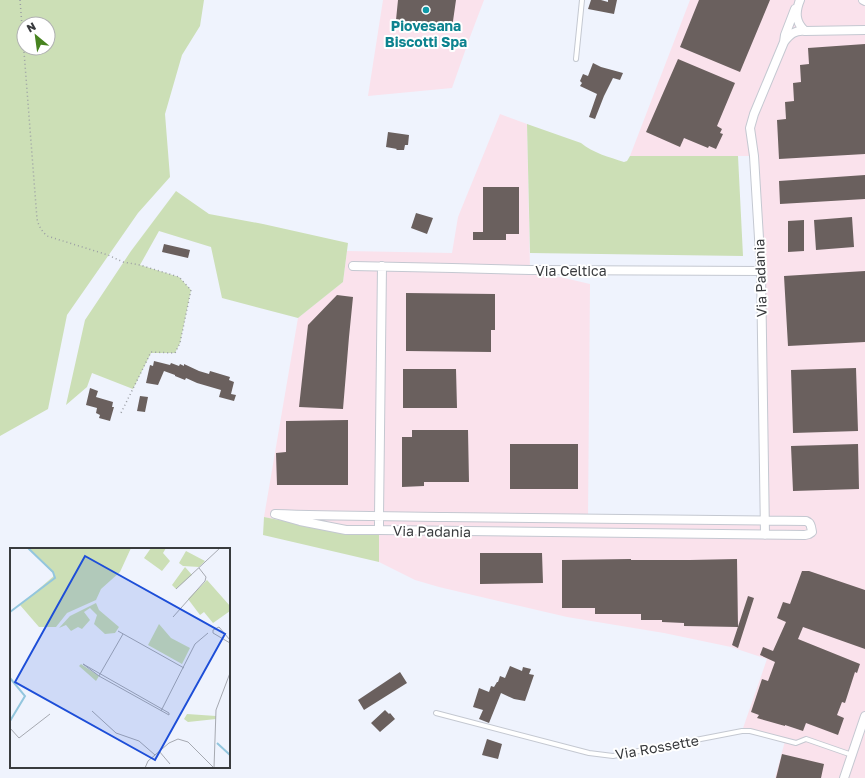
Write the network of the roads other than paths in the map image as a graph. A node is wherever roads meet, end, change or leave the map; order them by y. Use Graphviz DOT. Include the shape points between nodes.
graph roads {
  1 [pos="582,0"];
  2 [pos="799,3"];
  3 [pos="865,30"];
  4 [pos="805,31"];
  5 [pos="784,42"];
  6 [pos="576,59"];
  7 [pos="353,266"];
  8 [pos="382,266"];
  9 [pos="761,271"];
  10 [pos="379,516"];
  11 [pos="553,518"];
  12 [pos="765,520"];
  13 [pos="379,530"];
  14 [pos="552,533"];
  15 [pos="765,535"];
  16 [pos="436,712"];
  17 [pos="865,716"];
  18 [pos="863,729"];
  19 [pos="853,755"];
  20 [pos="844,778"];
  1 -- 6 [label="lane"];
  2 -- 4 [label="street" via="798,22"];
  2 -- 5 [label="street, Via Padania" via="784,36"];
  3 -- 4 [label="street"];
  4 -- 5 [label="street" via="795,32"];
  5 -- 9 [label="street, Via Padania" via="750,128"];
  7 -- 8 [label="street, Via Celtica"];
  8 -- 9 [label="street, Via Celtica"];
  8 -- 10 [label="street"];
  9 -- 12 [label="street, Via Padania"];
  10 -- 11 [label="street, Via Padania"];
  10 -- 13 [label="street, Via Padania"];
  10 -- 13 [label="street" via="272,514 346,530"];
  11 -- 12 [label="street, Via Padania"];
  11 -- 14 [label="street"];
  12 -- 15 [label="street, Via Padania"];
  12 -- 15 [label="street, Via Padania" via="806,521 811,525 812,532 805,535"];
  13 -- 14 [label="street, Via Padania"];
  14 -- 15 [label="street, Via Padania"];
  16 -- 19 [label="lane, Via Rossette" via="608,756 742,731 796,743 806,739"];
  17 -- 18 [label="street"];
  18 -- 19 [label="street"];
  19 -- 20 [label="street"];
}
